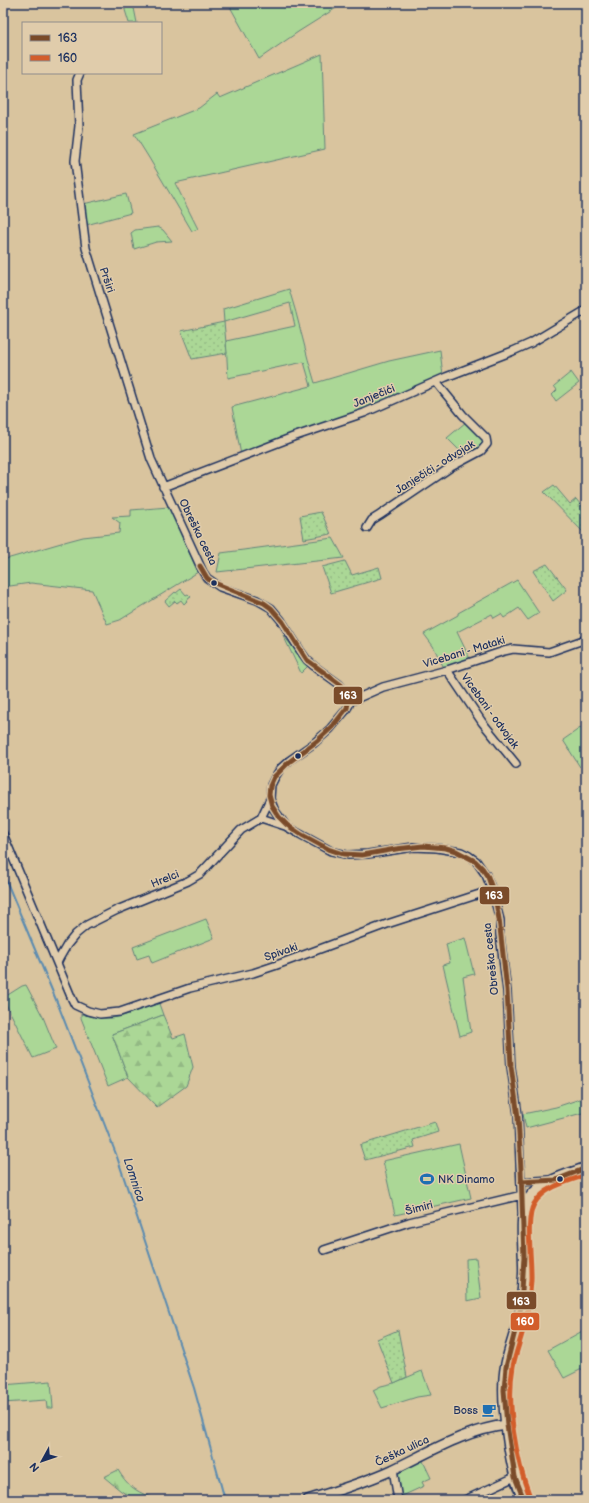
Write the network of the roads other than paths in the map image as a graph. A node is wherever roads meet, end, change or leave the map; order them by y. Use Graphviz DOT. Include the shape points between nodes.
graph roads {
  1 [pos="80,74"];
  2 [pos="586,310"];
  3 [pos="436,382"];
  4 [pos="163,487"];
  5 [pos="367,528"];
  6 [pos="586,639"];
  7 [pos="447,670"];
  8 [pos="349,702"];
  9 [pos="516,764"];
  10 [pos="270,799"];
  11 [pos="261,818"];
  12 [pos="287,827"];
  13 [pos="3,834"];
  14 [pos="492,890"];
  15 [pos="58,963"];
  16 [pos="586,1168"];
  17 [pos="556,1180"];
  18 [pos="521,1182"];
  19 [pos="522,1195"];
  20 [pos="522,1217"];
  21 [pos="324,1250"];
  22 [pos="507,1425"];
  23 [pos="393,1469"];
  24 [pos="515,1477"];
  25 [pos="308,1500"];
  26 [pos="398,1500"];
  27 [pos="465,1500"];
  28 [pos="524,1500"];
  1 -- 4 [label="street, Prširi" via="77,80 79,126 75,161 86,248 144,437"];
  2 -- 3 [label="street, Janječići" via="531,343"];
  3 -- 4 [label="street, Janječići" via="364,413"];
  3 -- 5 [label="street, Janječići - odvojak" via="486,438 488,444 481,451 451,467 372,520"];
  4 -- 8 [label="street, Obreška cesta" via="207,578 220,587 271,608 308,660 348,693"];
  6 -- 7 [label="street, Vicebani - Mataki" via="549,652 513,649 504,651"];
  7 -- 8 [label="street, Vicebani - Mataki" via="383,687"];
  7 -- 9 [label="street, Vicebani - odvojak" via="482,722"];
  8 -- 10 [label="street" via="346,710 322,736 281,768 271,785"];
  10 -- 11 [label="street"];
  10 -- 12 [label="street, Obreška cesta"];
  11 -- 12 [label="street"];
  11 -- 15 [label="street, Hrelci" via="241,830 208,867 194,878 117,910 81,929 67,945"];
  12 -- 14 [label="street, Obreška cesta" via="331,850 348,855 413,847 461,852 482,868"];
  13 -- 15 [label="street" via="37,919"];
  14 -- 15 [label="street, Spivaki" via="387,924 253,973 190,988 111,1014 88,1011 75,1004"];
  14 -- 18 [label="street, Obreška cesta" via="500,920 511,1067 518,1115"];
  16 -- 17 [label="main road"];
  17 -- 18 [label="street"];
  17 -- 20 [label="main road" via="533,1193 525,1205"];
  18 -- 19 [label="street, Obreška cesta"];
  19 -- 20 [label="street, Obreška cesta"];
  19 -- 21 [label="street, Šimiri" via="409,1222"];
  20 -- 22 [label="main road, Obreška cesta" via="524,1257 521,1307 504,1378"];
  22 -- 23 [label="street, Češka ulica" via="492,1427 447,1443"];
  22 -- 24 [label="main road, Obreška cesta"];
  23 -- 25 [label="street, Češka ulica"];
  23 -- 26 [label="street"];
  24 -- 27 [label="street"];
  24 -- 28 [label="main road, Obreška cesta"];
}
